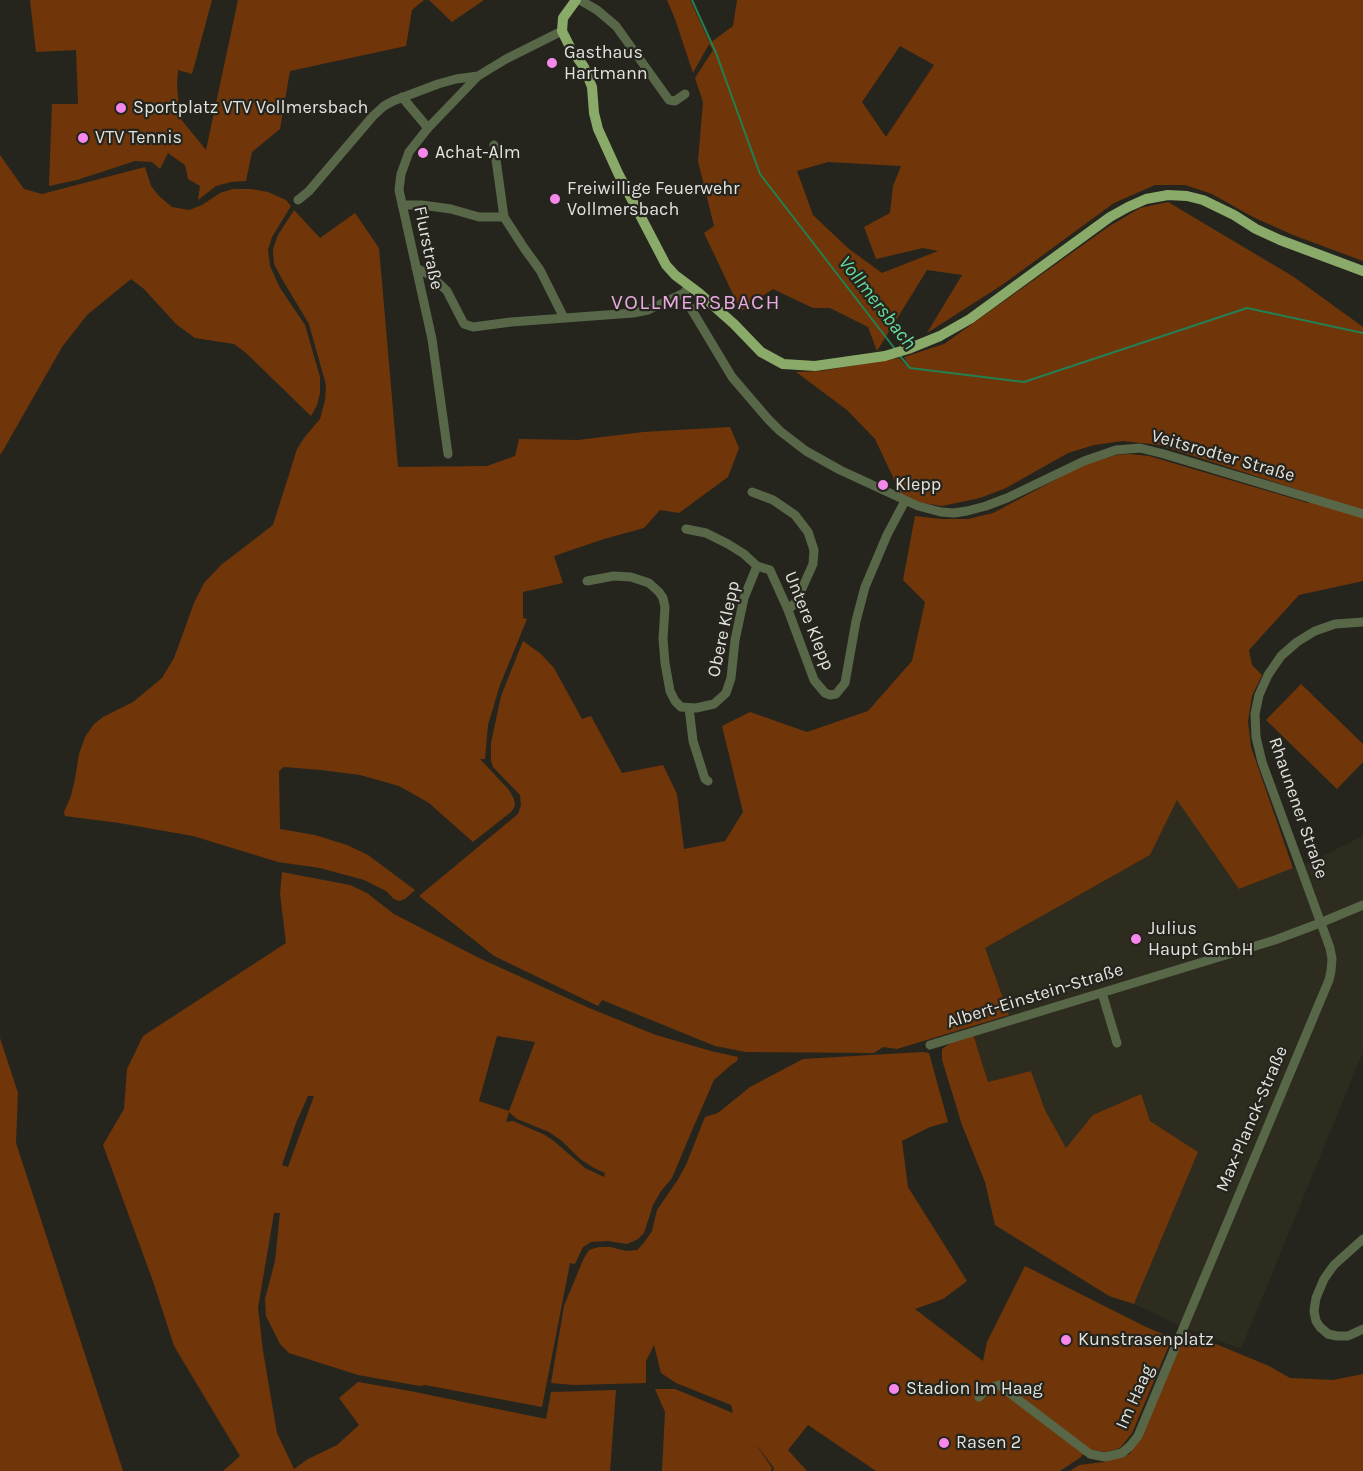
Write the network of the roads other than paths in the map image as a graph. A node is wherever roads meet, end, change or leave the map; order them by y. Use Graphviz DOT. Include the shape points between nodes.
graph roads {
  1 [pos="578,0"];
  2 [pos="562,31"];
  3 [pos="478,76"];
  4 [pos="685,94"];
  5 [pos="402,97"];
  6 [pos="428,128"];
  7 [pos="494,145"];
  8 [pos="298,200"];
  9 [pos="402,205"];
  10 [pos="504,217"];
  11 [pos="416,268"];
  12 [pos="1363,271"];
  13 [pos="687,289"];
  14 [pos="564,318"];
  15 [pos="448,454"];
  16 [pos="752,492"];
  17 [pos="905,501"];
  18 [pos="1363,514"];
  19 [pos="686,529"];
  20 [pos="757,566"];
  21 [pos="587,580"];
  22 [pos="788,610"];
  23 [pos="1363,622"];
  24 [pos="689,708"];
  25 [pos="708,781"];
  26 [pos="1363,905"];
  27 [pos="1320,923"];
  28 [pos="1102,993"];
  29 [pos="1117,1043"];
  30 [pos="930,1045"];
  31 [pos="1363,1239"];
  32 [pos="1183,1327"];
  33 [pos="1363,1329"];
  34 [pos="979,1397"];
  1 -- 2 [label="main road" via="563,18"];
  1 -- 4 [label="street" via="616,26 669,100 675,101"];
  2 -- 3 [label="street"];
  2 -- 13 [label="main road" via="584,67 592,87 598,129 645,227 666,265"];
  3 -- 5 [label="street"];
  3 -- 6 [label="street, Flurstraße"];
  5 -- 6 [label="street"];
  5 -- 8 [label="street" via="373,116"];
  6 -- 9 [label="street, Flurstraße" via="409,152 401,174"];
  7 -- 10 [label="street"];
  9 -- 10 [label="street"];
  9 -- 11 [label="street, Flurstraße"];
  10 -- 14 [label="street" via="540,270"];
  11 -- 14 [label="street" via="447,291 464,324 473,327"];
  11 -- 15 [label="street, Flurstraße" via="432,339"];
  12 -- 13 [label="main road" via="1280,240 1214,204 1168,195 1146,199 1110,217 940,336 885,356 815,366 783,364 761,352 734,324"];
  13 -- 14 [label="street" via="648,310"];
  13 -- 17 [label="street, Veitsrodter Straße" via="687,302 732,376 780,431 806,451"];
  16 -- 22 [label="street" via="795,514 808,532 814,550 813,564 796,602"];
  17 -- 18 [label="street, Veitsrodter Straße" via="940,512 967,511 1007,498 1084,461 1116,450 1140,448"];
  17 -- 22 [label="street, Untere Klepp" via="865,587 845,683 836,694 825,693 814,680"];
  19 -- 20 [label="street, Untere Klepp" via="728,544"];
  20 -- 22 [label="street, Untere Klepp" via="770,570"];
  20 -- 24 [label="street, Obere Klepp" via="744,598 726,693 714,704"];
  21 -- 24 [label="street" via="631,577 660,592 665,607 664,663 670,691 681,707"];
  23 -- 27 [label="street, Rhaunener Straße" via="1335,624 1297,642 1268,675 1255,714 1262,762"];
  24 -- 25 [label="street" via="693,741"];
  26 -- 27 [label="street, Albert-Einstein-Straße"];
  27 -- 28 [label="street, Albert-Einstein-Straße"];
  27 -- 32 [label="street, Max-Planck-Straße" via="1332,959 1329,980"];
  28 -- 29 [label="street"];
  28 -- 30 [label="street, Albert-Einstein-Straße"];
  31 -- 33 [label="street" via="1324,1279 1314,1311 1316,1321 1328,1334 1348,1336"];
  32 -- 34 [label="street, Im Haag" via="1138,1436 1122,1454 1090,1454 999,1385"];
}
